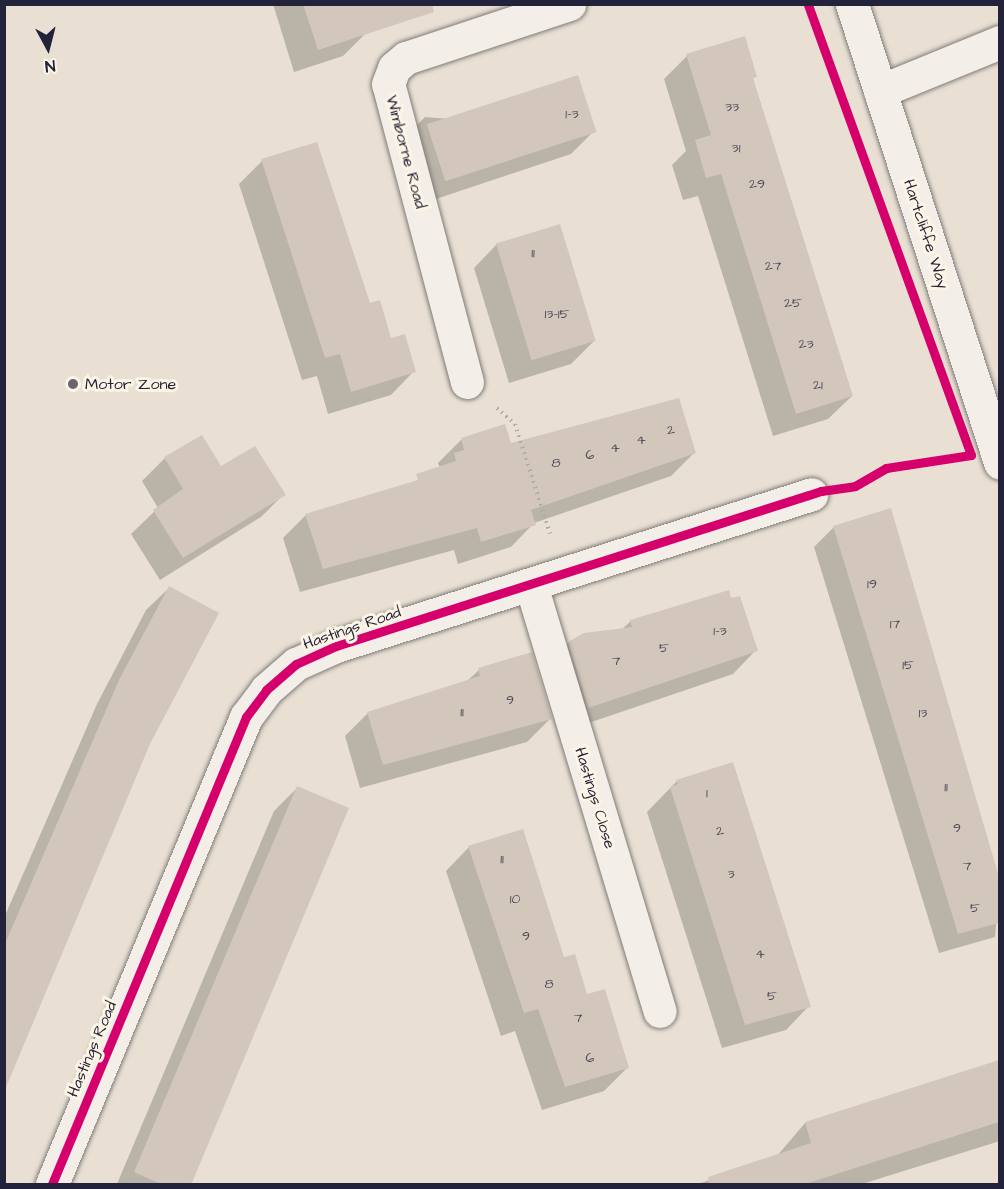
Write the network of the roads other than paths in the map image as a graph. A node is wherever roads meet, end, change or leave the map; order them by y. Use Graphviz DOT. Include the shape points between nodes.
graph roads {
  1 [pos="569,4"];
  2 [pos="852,4"];
  3 [pos="999,42"];
  4 [pos="880,91"];
  5 [pos="467,382"];
  6 [pos="999,463"];
  7 [pos="811,494"];
  8 [pos="531,585"];
  9 [pos="660,1011"];
  10 [pos="52,1185"];
  1 -- 5 [label="main road, Wimborne Road" via="406,58 394,68 388,84"];
  2 -- 4 [label="main road, Hartcliffe Way"];
  3 -- 4 [label="main road"];
  4 -- 6 [label="main road, Hartcliffe Way"];
  7 -- 8 [label="main road, Hastings Road"];
  8 -- 9 [label="main road, Hastings Close"];
  8 -- 10 [label="main road, Hastings Road" via="336,646 296,664 266,690 246,717"];
}
